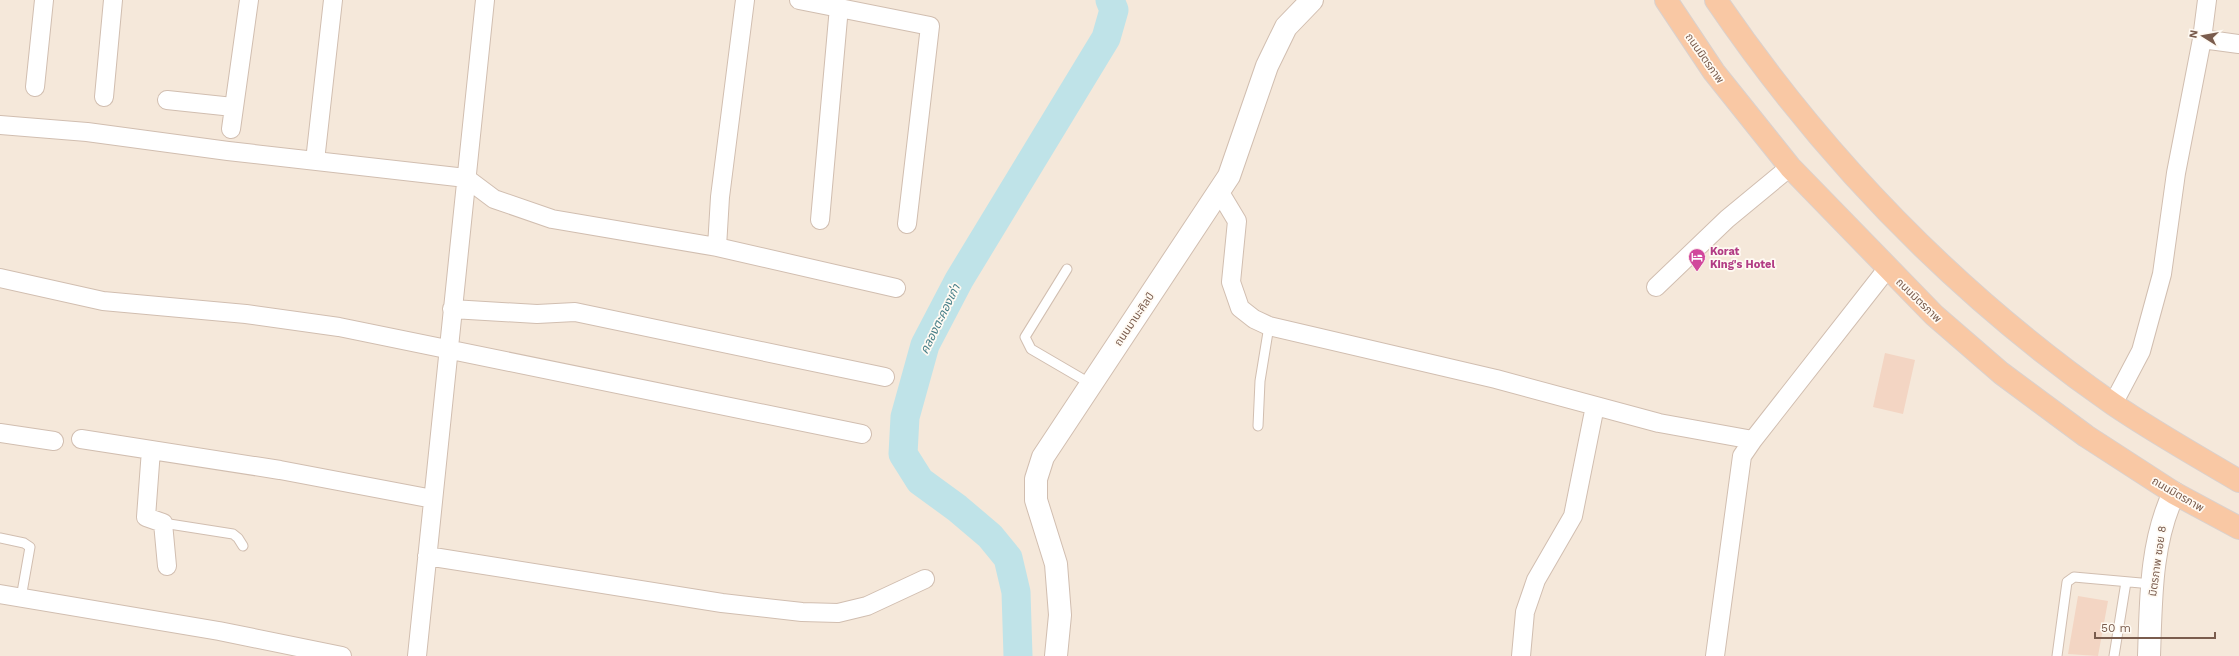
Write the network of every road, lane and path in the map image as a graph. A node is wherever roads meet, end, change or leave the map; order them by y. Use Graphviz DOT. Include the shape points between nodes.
graph roads {
  1 [pos="44,0"];
  2 [pos="113,0"];
  3 [pos="249,0"];
  4 [pos="333,0"];
  5 [pos="485,0"];
  6 [pos="745,0"];
  7 [pos="799,0"];
  8 [pos="1312,0"];
  9 [pos="1666,0"];
  10 [pos="1716,0"];
  11 [pos="2207,0"];
  12 [pos="839,7"];
  13 [pos="886,8"];
  14 [pos="2202,40"];
  15 [pos="2239,44"];
  16 [pos="35,87"];
  17 [pos="104,97"];
  18 [pos="167,100"];
  19 [pos="233,107"];
  20 [pos="0,124"];
  21 [pos="231,129"];
  22 [pos="316,152"];
  23 [pos="1790,167"];
  24 [pos="466,178"];
  25 [pos="1219,191"];
  26 [pos="820,220"];
  27 [pos="907,224"];
  28 [pos="717,247"];
  29 [pos="1067,269"];
  30 [pos="1887,269"];
  31 [pos="0,278"];
  32 [pos="1656,287"];
  33 [pos="896,288"];
  34 [pos="452,309"];
  35 [pos="1268,326"];
  36 [pos="448,348"];
  37 [pos="885,377"];
  38 [pos="1091,384"];
  39 [pos="2113,404"];
  40 [pos="1595,406"];
  41 [pos="1258,426"];
  42 [pos="0,433"];
  43 [pos="862,434"];
  44 [pos="81,439"];
  45 [pos="1753,440"];
  46 [pos="54,441"];
  47 [pos="152,450"];
  48 [pos="2239,481"];
  49 [pos="2174,493"];
  50 [pos="433,499"];
  51 [pos="163,523"];
  52 [pos="2239,528"];
  53 [pos="0,538"];
  54 [pos="243,546"];
  55 [pos="427,556"];
  56 [pos="167,566"];
  57 [pos="925,580"];
  58 [pos="2126,582"];
  59 [pos="2152,584"];
  60 [pos="0,594"];
  61 [pos="21,598"];
  62 [pos="342,656"];
  63 [pos="417,656"];
  64 [pos="1056,656"];
  65 [pos="1521,656"];
  66 [pos="1714,656"];
  67 [pos="2057,656"];
  68 [pos="2114,656"];
  69 [pos="2149,656"];
  1 -- 16 [label="street"];
  2 -- 17 [label="street"];
  3 -- 19 [label="street"];
  4 -- 22 [label="street"];
  5 -- 24 [label="street"];
  6 -- 28 [label="street" via="720,197"];
  7 -- 12 [label="street"];
  8 -- 25 [label="street, ถนนมานะศิลป์" via="1286,27 1268,66 1229,176"];
  9 -- 23 [label="highway, ถนนมิตรภาพ" via="1714,72"];
  10 -- 39 [label="highway" via="1750,51 1825,144 1919,244 2028,340"];
  11 -- 14 [label="street"];
  12 -- 13 [label="street"];
  12 -- 26 [label="street"];
  13 -- 27 [label="street" via="930,26"];
  14 -- 15 [label="street"];
  14 -- 39 [label="street" via="2176,174 2162,274 2141,351"];
  18 -- 19 [label="street"];
  19 -- 21 [label="street"];
  20 -- 24 [label="street" via="87,132 235,152"];
  23 -- 30 [label="highway, ถนนมิตรภาพ"];
  23 -- 32 [label="street" via="1727,219"];
  24 -- 28 [label="street" via="494,199 552,219"];
  24 -- 34 [label="street"];
  25 -- 35 [label="street" via="1237,221 1231,282 1240,308"];
  25 -- 38 [label="street, ถนนมานะศิลป์"];
  28 -- 33 [label="street"];
  29 -- 38 [label="lane" via="1024,337 1031,349"];
  30 -- 45 [label="street"];
  30 -- 49 [label="highway, ถนนมิตรภาพ" via="1934,315 2001,373 2086,436"];
  31 -- 36 [label="street" via="103,301 246,314 339,327"];
  34 -- 36 [label="street"];
  34 -- 37 [label="street" via="537,314 575,312"];
  35 -- 40 [label="street" via="1496,379"];
  35 -- 41 [label="lane" via="1260,381"];
  36 -- 43 [label="street"];
  36 -- 50 [label="street"];
  38 -- 64 [label="street, ถนนมานะศิลป์" via="1043,457 1036,479 1036,500 1056,564 1060,615"];
  39 -- 48 [label="highway"];
  40 -- 45 [label="street" via="1659,423"];
  40 -- 65 [label="street" via="1573,516 1536,580 1525,612"];
  42 -- 46 [label="street"];
  44 -- 47 [label="street"];
  45 -- 66 [label="street" via="1742,456"];
  47 -- 50 [label="street" via="280,470"];
  47 -- 51 [label="street" via="146,516"];
  49 -- 52 [label="highway, ถนนมิตรภาพ"];
  49 -- 59 [label="street, มิตรภาพ ซอย 8" via="2164,514"];
  50 -- 55 [label="street"];
  51 -- 54 [label="lane" via="233,534"];
  51 -- 56 [label="street"];
  53 -- 61 [label="lane" via="24,543 30,547"];
  55 -- 57 [label="street" via="722,603 802,612 838,613 867,606"];
  55 -- 63 [label="street"];
  58 -- 59 [label="lane"];
  58 -- 67 [label="lane" via="2074,577 2067,582"];
  58 -- 68 [label="lane"];
  59 -- 69 [label="street, มิตรภาพ ซอย 8"];
  60 -- 61 [label="street"];
  61 -- 62 [label="street" via="219,631"];
}
